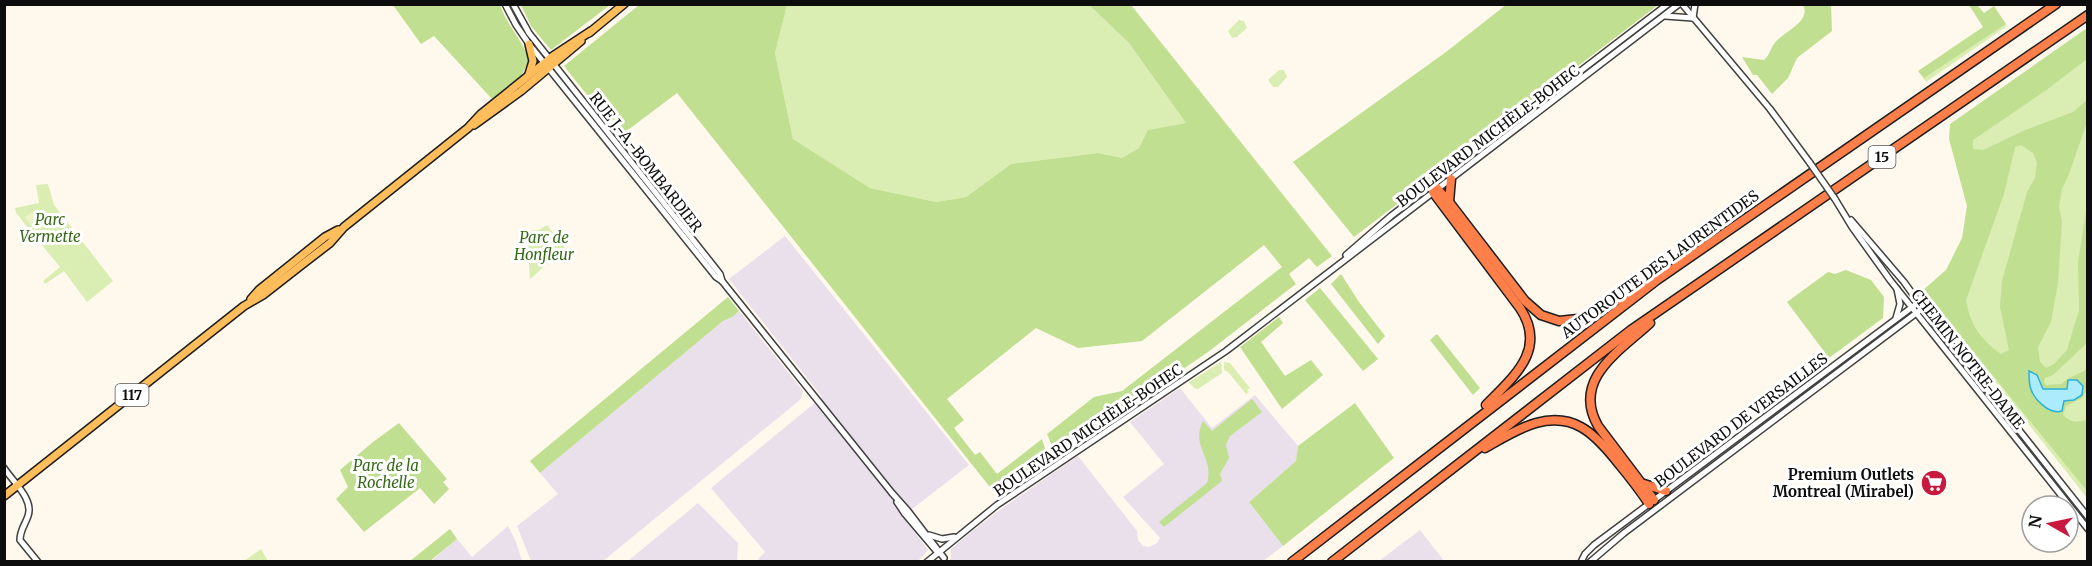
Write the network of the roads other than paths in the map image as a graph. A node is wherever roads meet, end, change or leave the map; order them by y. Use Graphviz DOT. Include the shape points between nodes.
graph roads {
  1 [pos="505,4"];
  2 [pos="513,4"];
  3 [pos="624,4"];
  4 [pos="1668,4"];
  5 [pos="1681,4"];
  6 [pos="1695,4"];
  7 [pos="2056,4"];
  8 [pos="2088,15"];
  9 [pos="1665,16"];
  10 [pos="1693,18"];
  11 [pos="529,44"];
  12 [pos="549,64"];
  13 [pos="527,77"];
  14 [pos="468,128"];
  15 [pos="1451,179"];
  16 [pos="1433,188"];
  17 [pos="1835,200"];
  18 [pos="1449,202"];
  19 [pos="1657,280"];
  20 [pos="1898,289"];
  21 [pos="1919,302"];
  22 [pos="1670,304"];
  23 [pos="1912,308"];
  24 [pos="1923,308"];
  25 [pos="1917,313"];
  26 [pos="1896,320"];
  27 [pos="1466,426"];
  28 [pos="1461,461"];
  29 [pos="4,468"];
  30 [pos="1641,483"];
  31 [pos="17,486"];
  32 [pos="1666,491"];
  33 [pos="892,493"];
  34 [pos="4,496"];
  35 [pos="1654,506"];
  36 [pos="2088,517"];
  37 [pos="2088,529"];
  38 [pos="927,534"];
  39 [pos="959,536"];
  40 [pos="939,552"];
  41 [pos="39,561"];
  42 [pos="927,561"];
  43 [pos="1292,561"];
  44 [pos="1332,561"];
  45 [pos="1581,561"];
  46 [pos="1590,561"];
  1 -- 11 [label="street"];
  2 -- 12 [label="street"];
  3 -- 12 [label="main road, 117"];
  4 -- 16 [label="street, BOULEVARD MICHÈLE-BOHEC"];
  5 -- 9 [label="street, BOULEVARD MICHÈLE-BOHEC"];
  5 -- 10 [label="street, CHEMIN NOTRE-DAME"];
  6 -- 10 [label="street"];
  7 -- 19 [label="highway, AUTOROUTE DES LAURENTIDES / 15"];
  8 -- 22 [label="highway, 15"];
  9 -- 10 [label="street"];
  9 -- 15 [label="street, BOULEVARD MICHÈLE-BOHEC"];
  10 -- 17 [label="street, CHEMIN NOTRE-DAME, bridge" via="1770,110"];
  11 -- 12 [label="street"];
  11 -- 13 [label="main road" via="533,61"];
  12 -- 13 [label="main road, 117"];
  12 -- 14 [label="main road, 117" via="485,119"];
  12 -- 33 [label="street, RUE J.-A.-BOMBARDIER"];
  13 -- 14 [label="main road, 117"];
  14 -- 31 [label="main road, 117" via="344,227 330,243"];
  15 -- 16 [label="street, BOULEVARD MICHÈLE-BOHEC"];
  15 -- 18 [label="highway"];
  16 -- 18 [label="highway"];
  16 -- 27 [label="highway" via="1522,311 1529,329 1529,350 1521,367"];
  16 -- 39 [label="street, BOULEVARD MICHÈLE-BOHEC" via="1226,351 997,506"];
  17 -- 20 [label="street, CHEMIN NOTRE-DAME"];
  17 -- 21 [label="street, CHEMIN NOTRE-DAME"];
  18 -- 19 [label="highway" via="1525,301 1544,317 1559,321 1582,318"];
  19 -- 27 [label="highway, AUTOROUTE DES LAURENTIDES / 15"];
  20 -- 23 [label="street, CHEMIN NOTRE-DAME"];
  20 -- 26 [label="street" via="1900,308"];
  21 -- 23 [label="street, BOULEVARD DE VERSAILLES"];
  21 -- 24 [label="street, CHEMIN NOTRE-DAME"];
  22 -- 28 [label="highway, 15"];
  22 -- 30 [label="highway" via="1605,364 1591,392 1596,423"];
  23 -- 25 [label="street, CHEMIN NOTRE-DAME"];
  23 -- 26 [label="street, BOULEVARD DE VERSAILLES"];
  24 -- 25 [label="street, BOULEVARD DE VERSAILLES"];
  24 -- 36 [label="street, CHEMIN NOTRE-DAME"];
  25 -- 35 [label="street, BOULEVARD DE VERSAILLES"];
  25 -- 37 [label="street, CHEMIN NOTRE-DAME"];
  26 -- 32 [label="street, BOULEVARD DE VERSAILLES"];
  27 -- 43 [label="highway, AUTOROUTE DES LAURENTIDES / 15"];
  28 -- 35 [label="highway" via="1532,424 1550,420 1569,422 1598,439"];
  28 -- 44 [label="highway, 15"];
  29 -- 31 [label="street"];
  30 -- 32 [label="highway"];
  30 -- 35 [label="highway"];
  31 -- 34 [label="main road, 117"];
  31 -- 41 [label="street" via="29,506 20,540"];
  32 -- 35 [label="street, BOULEVARD DE VERSAILLES"];
  33 -- 38 [label="street, RUE J.-A.-BOMBARDIER"];
  33 -- 40 [label="street, RUE J.-A.-BOMBARDIER"];
  35 -- 45 [label="street, BOULEVARD DE VERSAILLES" via="1594,545"];
  35 -- 46 [label="street, BOULEVARD DE VERSAILLES"];
  38 -- 39 [label="street" via="943,539"];
  38 -- 40 [label="street, RUE J.-A.-BOMBARDIER"];
  39 -- 40 [label="street, BOULEVARD MICHÈLE-BOHEC"];
  40 -- 42 [label="street, BOULEVARD MICHÈLE-BOHEC"];
}
